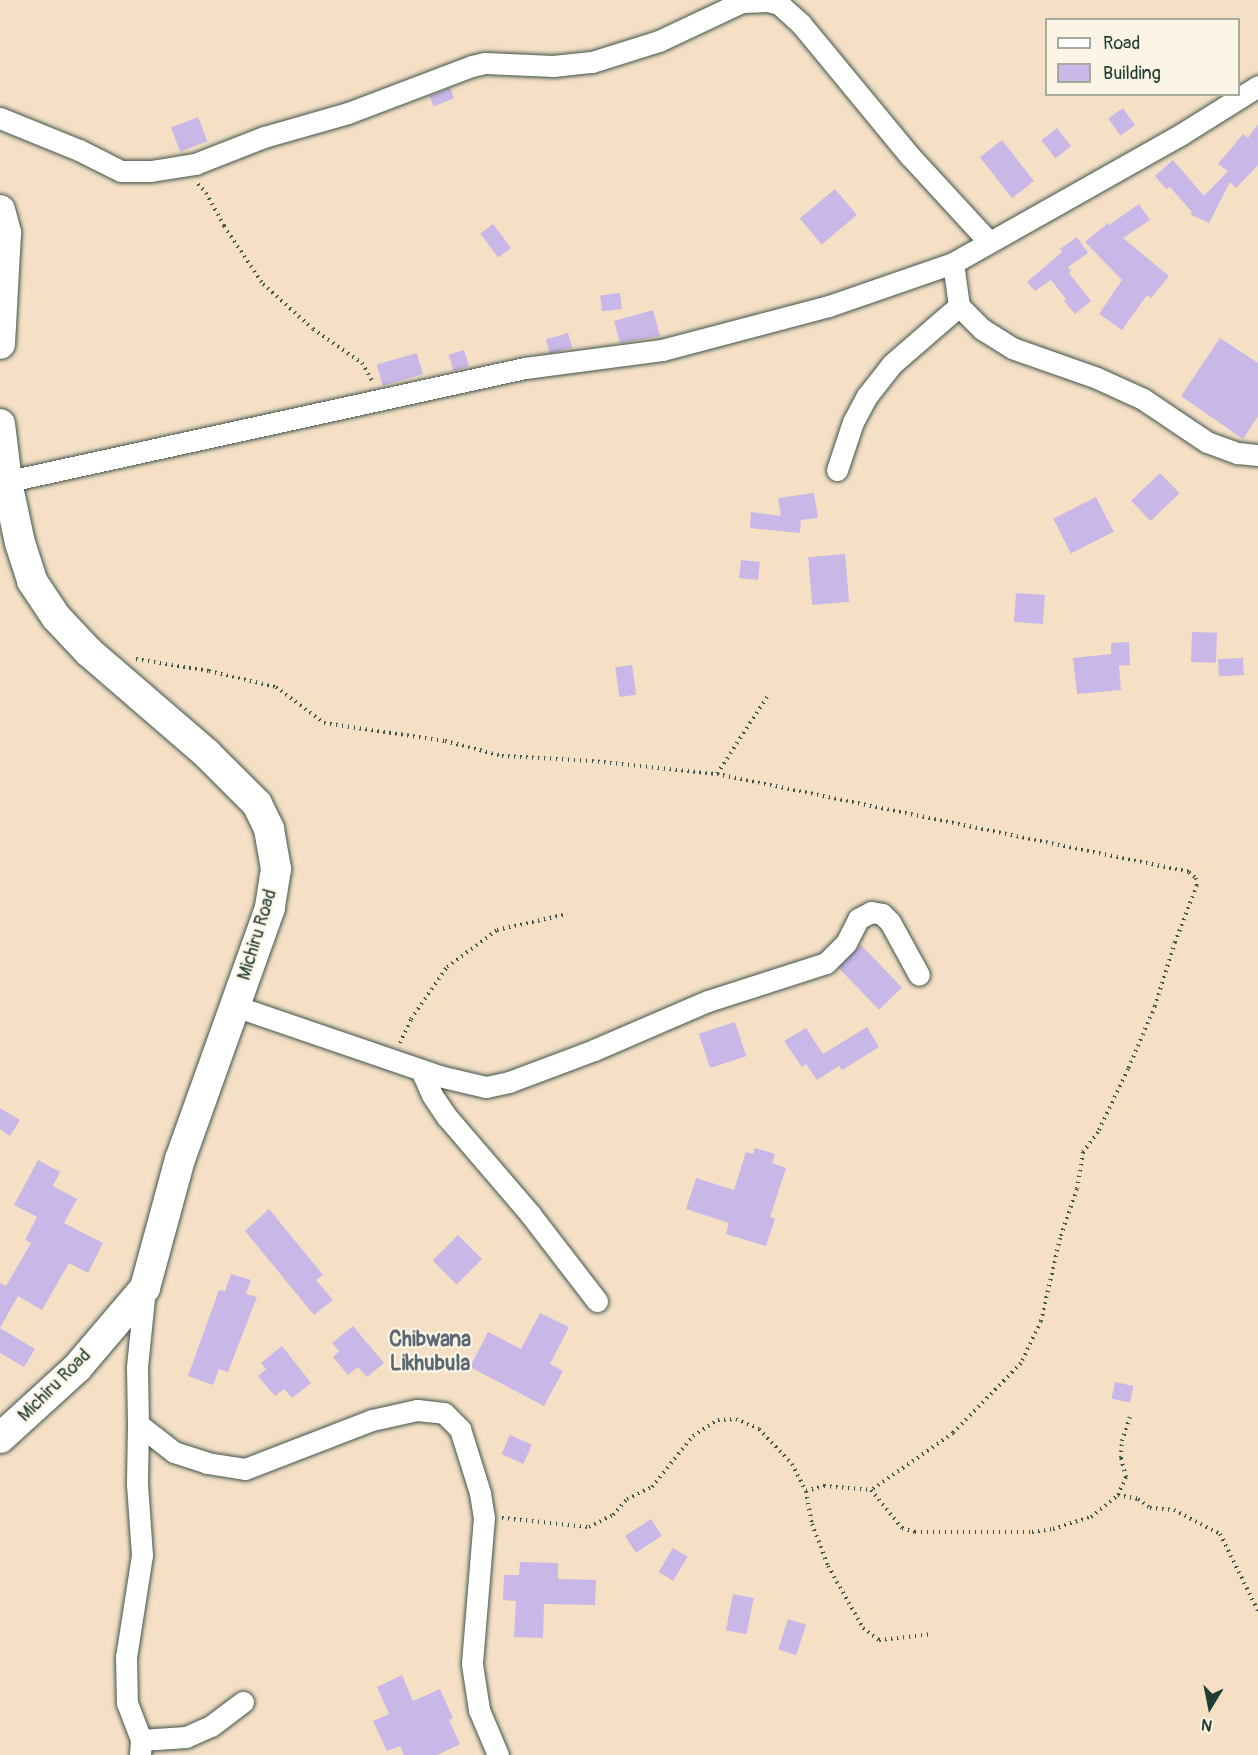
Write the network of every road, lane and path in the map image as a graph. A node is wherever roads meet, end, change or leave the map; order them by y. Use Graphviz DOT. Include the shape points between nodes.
graph roads {
  1 [pos="1258,86"];
  2 [pos="0,118"];
  3 [pos="184,166"];
  4 [pos="0,210"];
  5 [pos="989,242"];
  6 [pos="953,263"];
  7 [pos="959,306"];
  8 [pos="0,344"];
  9 [pos="385,400"];
  10 [pos="0,424"];
  11 [pos="1258,455"];
  12 [pos="837,470"];
  13 [pos="4,482"];
  14 [pos="133,658"];
  15 [pos="767,697"];
  16 [pos="717,774"];
  17 [pos="567,914"];
  18 [pos="919,975"];
  19 [pos="235,1006"];
  20 [pos="393,1060"];
  21 [pos="421,1070"];
  22 [pos="145,1288"];
  23 [pos="597,1301"];
  24 [pos="1130,1417"];
  25 [pos="138,1424"];
  26 [pos="0,1438"];
  27 [pos="872,1490"];
  28 [pos="806,1491"];
  29 [pos="1118,1495"];
  30 [pos="484,1517"];
  31 [pos="1258,1611"];
  32 [pos="933,1634"];
  33 [pos="243,1702"];
  34 [pos="140,1748"];
  35 [pos="498,1755"];
  1 -- 5 [label="street" via="1180,135"];
  2 -- 3 [label="street" via="121,171"];
  3 -- 5 [label="street" via="348,113 472,66 592,62 659,40 742,2 768,1 780,4 801,24 910,156"];
  3 -- 9 [label="path" via="206,193 263,284 313,329 362,363"];
  4 -- 8 [label="street" via="6,233"];
  5 -- 6 [label="street"];
  6 -- 7 [label="street"];
  6 -- 9 [label="street" via="829,306 662,350 525,368"];
  7 -- 11 [label="street" via="982,329 1012,348 1143,399 1207,442 1238,453"];
  7 -- 12 [label="street" via="892,364 867,396 853,422"];
  9 -- 13 [label="street"];
  10 -- 13 [label="street, Michiru Road"];
  13 -- 19 [label="street, Michiru Road" via="32,581 56,617 89,652 207,754 257,804 269,829 275,853 274,888"];
  14 -- 16 [label="path" via="276,687 324,723 445,741 502,756"];
  15 -- 16 [label="path"];
  16 -- 27 [label="path" via="1189,872 1196,878 1197,885 1155,1006 1098,1132 1083,1152 1077,1189 1060,1238 1041,1321 1021,1363 953,1433"];
  17 -- 20 [label="path" via="497,930 447,967 411,1019"];
  18 -- 21 [label="street" via="890,922 882,914 871,912 858,919 846,943 826,963 708,1000 509,1082 486,1087 468,1085"];
  19 -- 20 [label="street"];
  19 -- 22 [label="street, Michiru Road" via="180,1159"];
  20 -- 21 [label="street"];
  21 -- 23 [label="street" via="447,1117 530,1214"];
  22 -- 25 [label="street" via="137,1367"];
  22 -- 26 [label="street, Michiru Road" via="77,1368"];
  24 -- 29 [label="path" via="1122,1441 1126,1477"];
  25 -- 30 [label="street" via="174,1452 207,1463 245,1468 372,1420 417,1410 444,1413 460,1429"];
  25 -- 34 [label="street" via="142,1555 126,1657 127,1703"];
  27 -- 28 [label="path" via="824,1486"];
  27 -- 29 [label="path" via="902,1528 923,1532 1053,1529 1091,1517"];
  28 -- 30 [label="path" via="792,1464 759,1429 736,1419 718,1420 693,1436 652,1487 627,1499 614,1515 589,1527"];
  28 -- 32 [label="path" via="812,1524 828,1566 863,1628 879,1640"];
  29 -- 31 [label="path" via="1138,1499 1150,1508 1174,1510 1220,1533"];
  30 -- 35 [label="street" via="472,1664 479,1710"];
  33 -- 34 [label="street" via="211,1726 186,1737"];
}
